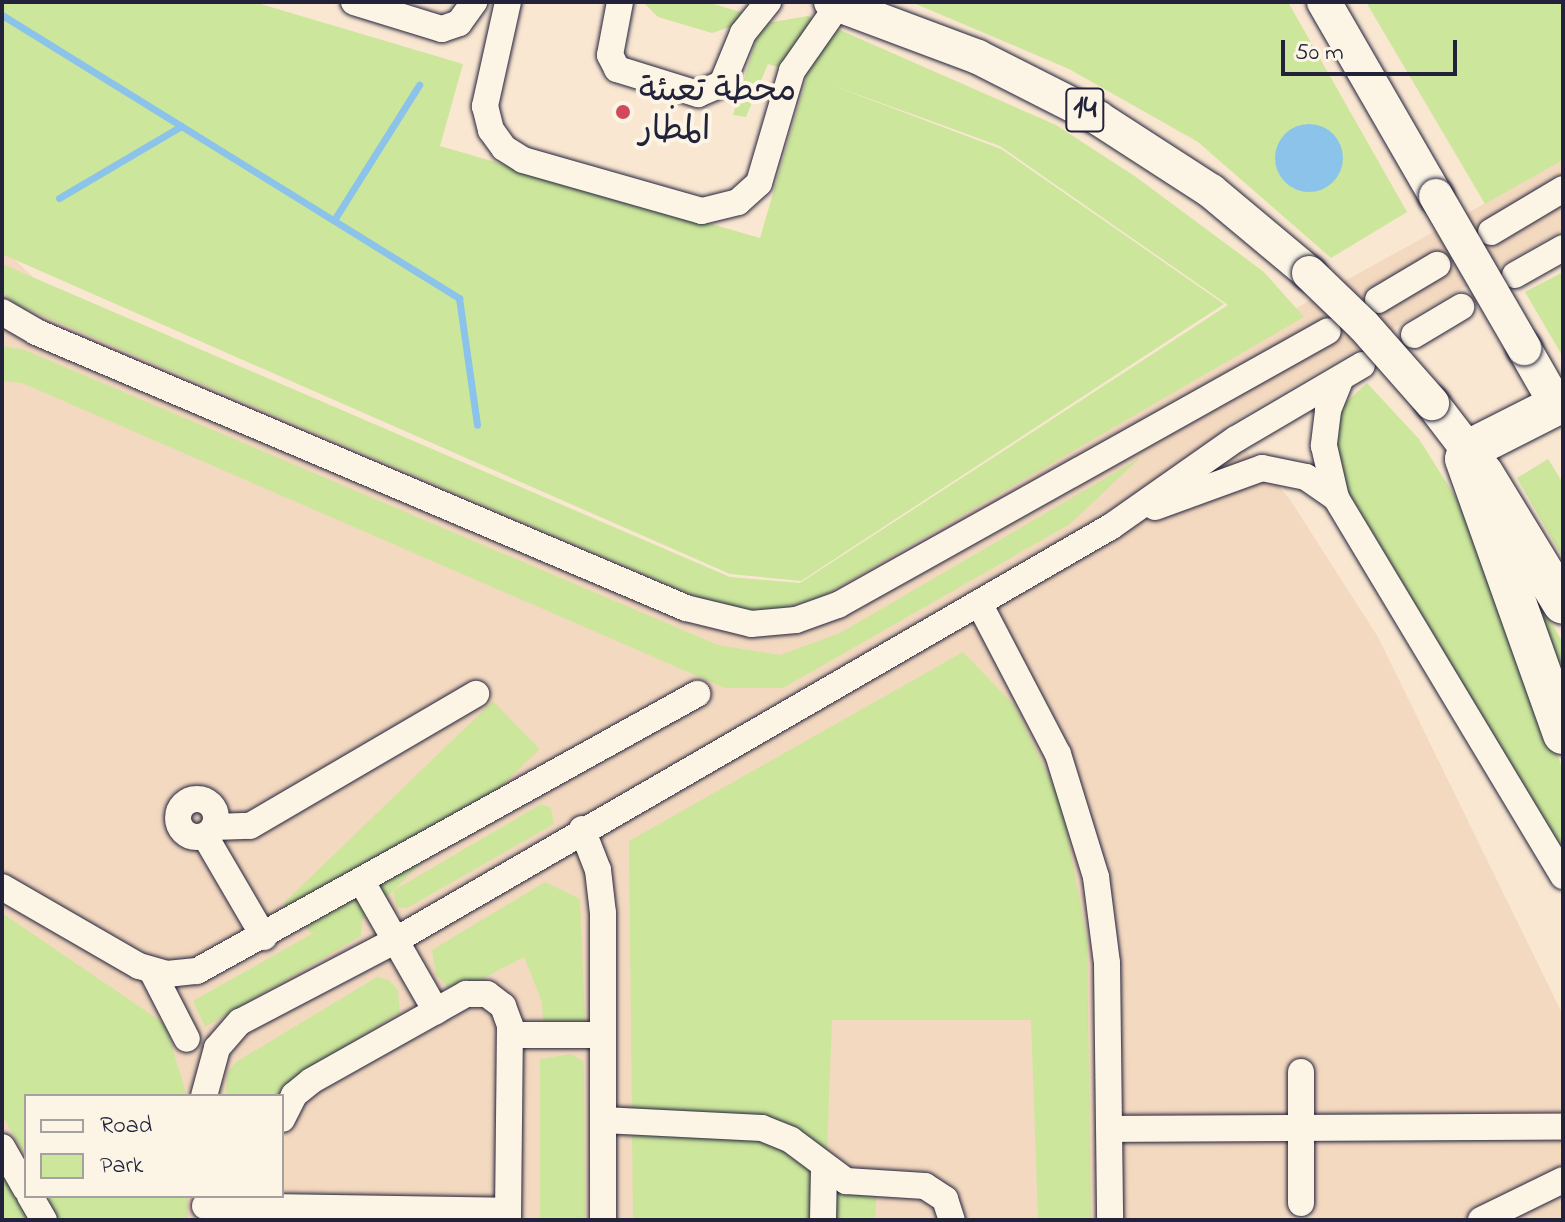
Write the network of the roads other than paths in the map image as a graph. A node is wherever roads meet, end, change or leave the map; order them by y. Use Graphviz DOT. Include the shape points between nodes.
graph roads {
  1 [pos="354,2"];
  2 [pos="474,2"];
  3 [pos="508,2"];
  4 [pos="620,2"];
  5 [pos="768,2"];
  6 [pos="1324,2"];
  7 [pos="835,3"];
  8 [pos="1563,189"];
  9 [pos="1491,232"];
  10 [pos="1563,248"];
  11 [pos="1437,265"];
  12 [pos="1515,275"];
  13 [pos="1378,300"];
  14 [pos="1461,307"];
  15 [pos="2,312"];
  16 [pos="1328,331"];
  17 [pos="1414,335"];
  18 [pos="1561,408"];
  19 [pos="1468,450"];
  20 [pos="1336,498"];
  21 [pos="1112,526"];
  22 [pos="979,603"];
  23 [pos="1563,604"];
  24 [pos="476,694"];
  25 [pos="697,694"];
  26 [pos="1563,734"];
  27 [pos="582,829"];
  28 [pos="1563,876"];
  29 [pos="362,882"];
  30 [pos="2,887"];
  31 [pos="264,937"];
  32 [pos="396,940"];
  33 [pos="152,971"];
  34 [pos="436,1011"];
  35 [pos="510,1035"];
  36 [pos="603,1035"];
  37 [pos="187,1039"];
  38 [pos="1301,1072"];
  39 [pos="205,1094"];
  40 [pos="284,1116"];
  41 [pos="603,1120"];
  42 [pos="1563,1127"];
  43 [pos="1301,1128"];
  44 [pos="1110,1129"];
  45 [pos="2,1147"];
  46 [pos="824,1167"];
  47 [pos="1563,1180"];
  48 [pos="24,1186"];
  49 [pos="31,1198"];
  50 [pos="1301,1203"];
  51 [pos="282,1205"];
  52 [pos="205,1207"];
  53 [pos="508,1215"];
  54 [pos="44,1220"];
  55 [pos="603,1220"];
  56 [pos="823,1220"];
  57 [pos="952,1220"];
  58 [pos="1110,1220"];
  59 [pos="1481,1220"];
  1 -- 2 [label="lane" via="442,29 459,23"];
  3 -- 7 [label="lane" via="485,106 491,130 504,148 523,160 702,211 738,202 759,183 792,71"];
  4 -- 5 [label="lane" via="610,55 617,69 698,94 722,84 743,33"];
  6 -- 18 [label="main road, bridge"];
  7 -- 19 [label="main road, 14, bridge" via="978,57 1098,118 1211,191 1364,326"];
  8 -- 9 [label="lane"];
  10 -- 12 [label="lane"];
  11 -- 13 [label="lane"];
  14 -- 17 [label="lane"];
  15 -- 16 [label="lane" via="36,332 686,608 751,624 796,620 838,605"];
  18 -- 19 [label="highway"];
  19 -- 23 [label="highway"];
  19 -- 26 [label="highway" via="1468,477"];
  20 -- 21 [label="lane" via="1288,471 1250,470"];
  20 -- 21 [label="lane" via="1324,446 1328,411 1352,371 1236,439"];
  20 -- 28 [label="lane"];
  21 -- 22 [label="lane"];
  22 -- 27 [label="lane"];
  22 -- 44 [label="lane" via="1046,727 1086,835 1107,963"];
  24 -- 31 [label="lane" via="250,826 210,832"];
  25 -- 29 [label="lane"];
  27 -- 32 [label="lane"];
  27 -- 36 [label="lane" via="602,891"];
  29 -- 31 [label="lane"];
  29 -- 32 [label="lane"];
  30 -- 33 [label="lane"];
  31 -- 33 [label="lane" via="197,971"];
  32 -- 34 [label="lane"];
  32 -- 39 [label="lane" via="240,1022 217,1048"];
  33 -- 37 [label="lane"];
  34 -- 35 [label="lane" via="466,994 487,994 503,1006"];
  34 -- 40 [label="lane" via="301,1087"];
  35 -- 36 [label="lane"];
  35 -- 53 [label="lane"];
  36 -- 41 [label="lane"];
  38 -- 43 [label="lane"];
  41 -- 46 [label="lane" via="746,1124 791,1140"];
  41 -- 55 [label="lane"];
  42 -- 43 [label="lane"];
  43 -- 44 [label="lane"];
  43 -- 50 [label="lane"];
  44 -- 58 [label="lane"];
  45 -- 48 [label="lane"];
  46 -- 56 [label="lane"];
  46 -- 57 [label="lane" via="859,1185 925,1186 945,1199"];
  47 -- 59 [label="lane"];
  49 -- 54 [label="lane"];
  51 -- 52 [label="lane"];
  51 -- 53 [label="lane"];
}
